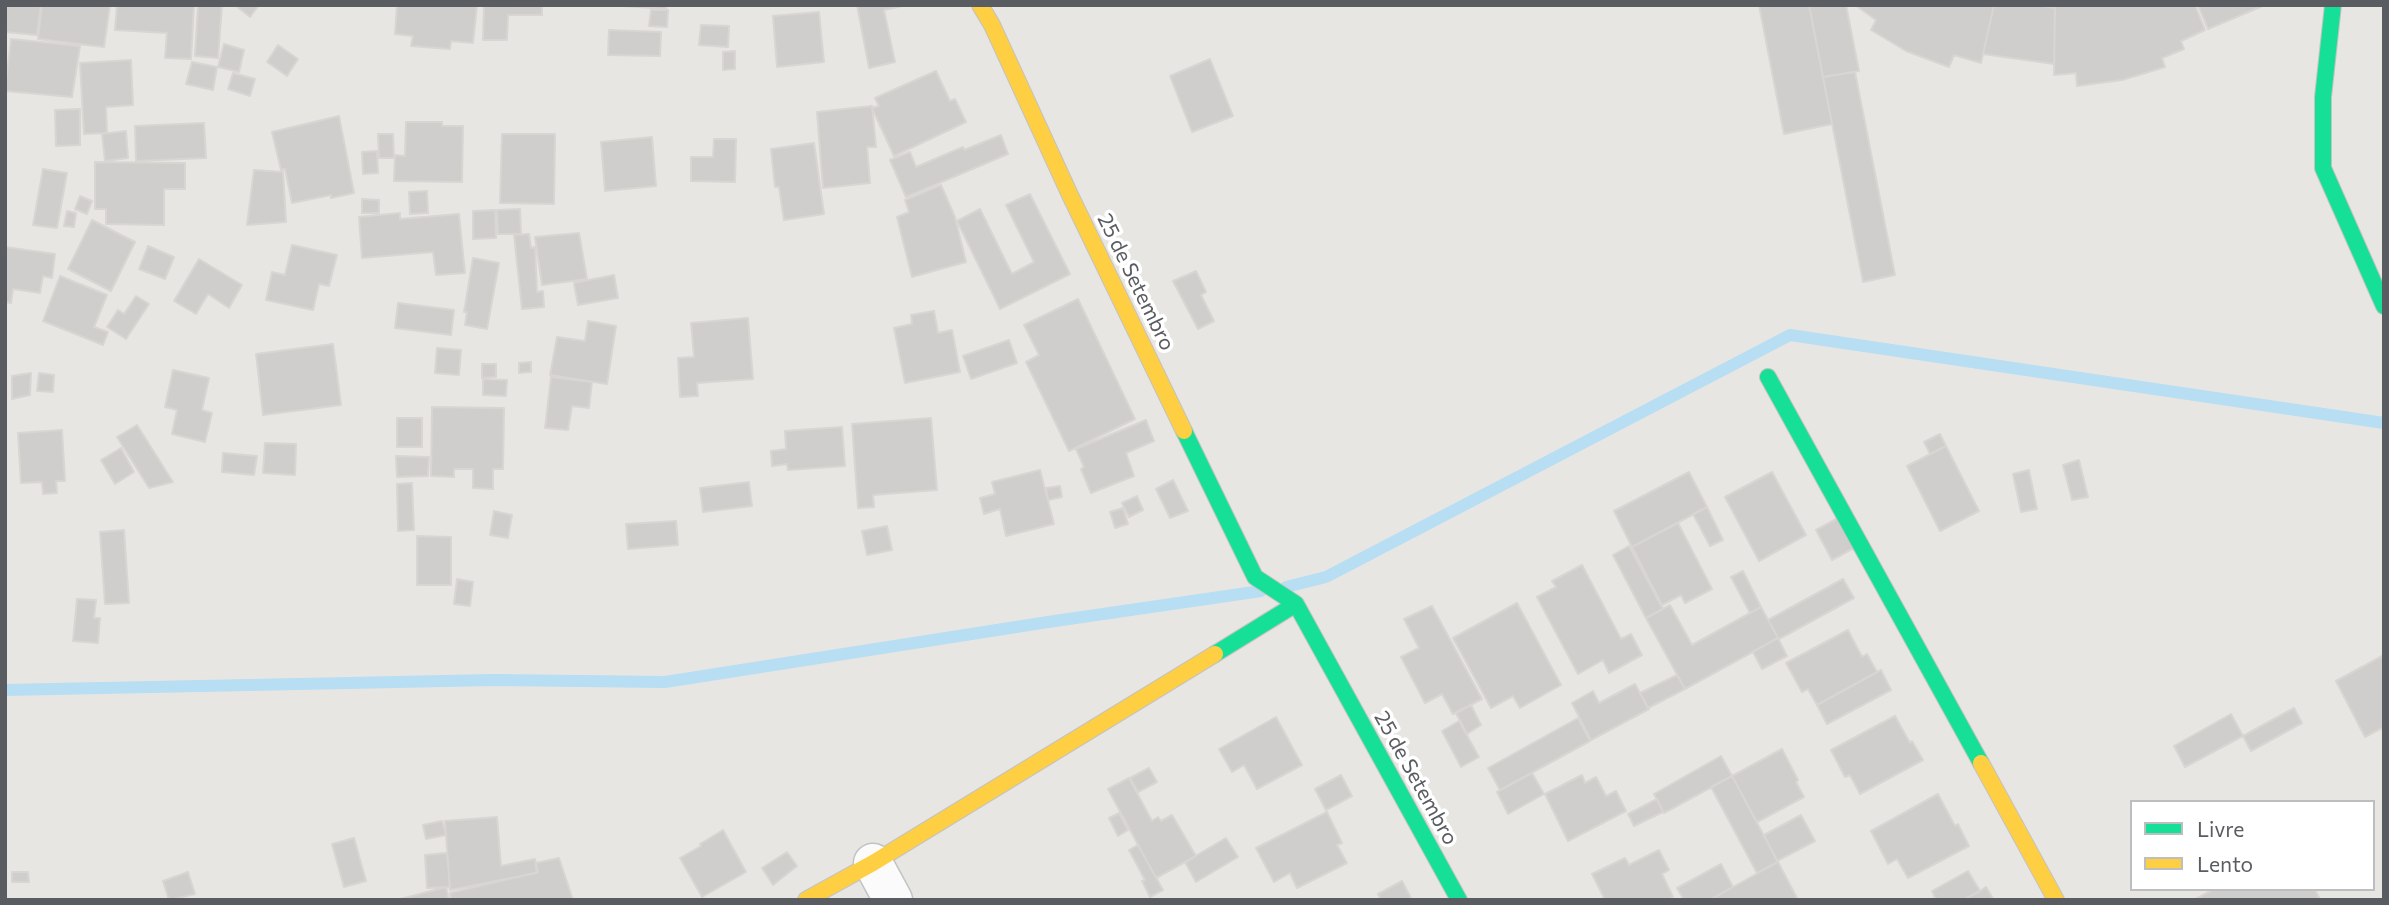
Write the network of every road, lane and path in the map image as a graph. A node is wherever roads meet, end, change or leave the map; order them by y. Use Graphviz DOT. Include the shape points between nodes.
graph roads {
  1 [pos="980,5"];
  2 [pos="2333,5"];
  3 [pos="2384,306"];
  4 [pos="1768,377"];
  5 [pos="1296,604"];
  6 [pos="873,863"];
  7 [pos="806,900"];
  8 [pos="893,900"];
  9 [pos="1459,900"];
  10 [pos="2056,900"];
  1 -- 5 [label="street, 25 de Setembro" via="1255,578"];
  2 -- 3 [label="street" via="2323,97 2323,167"];
  4 -- 10 [label="street"];
  5 -- 6 [label="street"];
  5 -- 9 [label="street, 25 de Setembro"];
  6 -- 7 [label="street"];
  6 -- 8 [label="street"];
}
